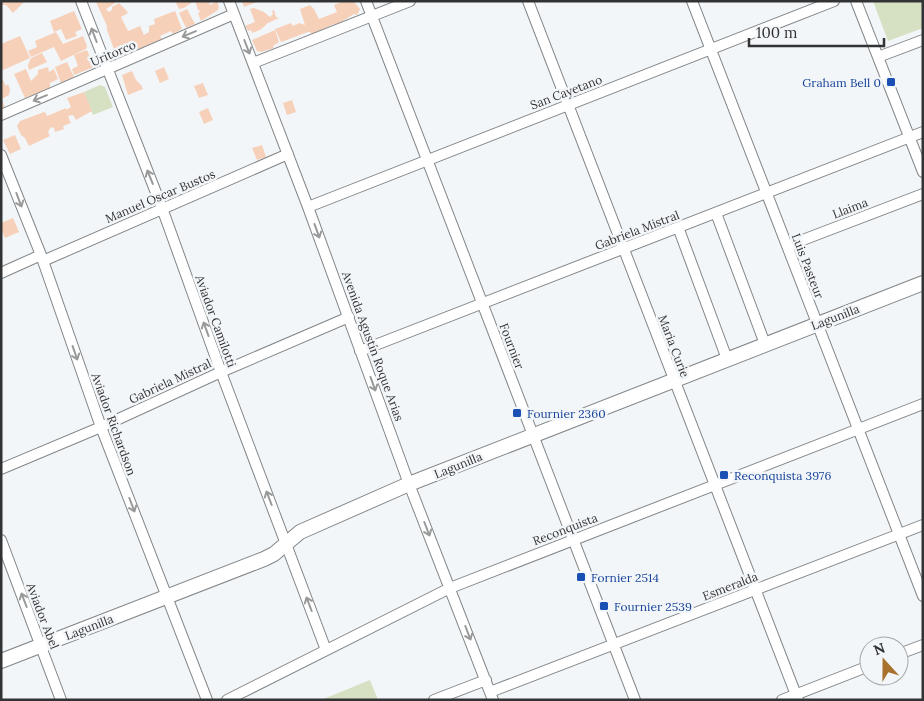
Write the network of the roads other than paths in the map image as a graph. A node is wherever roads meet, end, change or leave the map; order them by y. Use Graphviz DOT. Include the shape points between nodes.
graph roads {
  1 [pos="81,1"];
  2 [pos="229,1"];
  3 [pos="366,1"];
  4 [pos="410,1"];
  5 [pos="528,1"];
  6 [pos="692,1"];
  7 [pos="834,1"];
  8 [pos="856,1"];
  9 [pos="234,14"];
  10 [pos="372,16"];
  11 [pos="923,40"];
  12 [pos="711,49"];
  13 [pos="878,57"];
  14 [pos="253,63"];
  15 [pos="107,70"];
  16 [pos="568,104"];
  17 [pos="1,115"];
  18 [pos="923,132"];
  19 [pos="909,138"];
  20 [pos="288,154"];
  21 [pos="1,155"];
  22 [pos="427,159"];
  23 [pos="923,172"];
  24 [pos="767,193"];
  25 [pos="923,194"];
  26 [pos="308,207"];
  27 [pos="162,208"];
  28 [pos="716,213"];
  29 [pos="678,227"];
  30 [pos="787,246"];
  31 [pos="623,248"];
  32 [pos="42,258"];
  33 [pos="1,273"];
  34 [pos="923,283"];
  35 [pos="482,303"];
  36 [pos="349,318"];
  37 [pos="818,324"];
  38 [pos="765,344"];
  39 [pos="360,351"];
  40 [pos="727,359"];
  41 [pos="221,372"];
  42 [pos="674,380"];
  43 [pos="923,404"];
  44 [pos="101,427"];
  45 [pos="858,429"];
  46 [pos="533,435"];
  47 [pos="1,469"];
  48 [pos="410,484"];
  49 [pos="715,484"];
  50 [pos="923,525"];
  51 [pos="899,534"];
  52 [pos="573,539"];
  53 [pos="1,540"];
  54 [pos="286,544"];
  55 [pos="450,588"];
  56 [pos="755,590"];
  57 [pos="923,596"];
  58 [pos="167,597"];
  59 [pos="614,644"];
  60 [pos="923,645"];
  61 [pos="41,646"];
  62 [pos="326,650"];
  63 [pos="909,650"];
  64 [pos="1,662"];
  65 [pos="859,670"];
  66 [pos="486,680"];
  67 [pos="492,696"];
  68 [pos="797,697"];
  69 [pos="61,700"];
  70 [pos="207,700"];
  71 [pos="227,700"];
  72 [pos="434,700"];
  73 [pos="635,700"];
  74 [pos="782,700"];
  15 -- 1 [label="street, Aviador Camilotti, one-way"];
  2 -- 9 [label="street, Avenida Agustín Roque Arias"];
  3 -- 10 [label="street, Fournier"];
  4 -- 10 [label="street"];
  5 -- 16 [label="street, Maria Curie"];
  6 -- 12 [label="street, Luis Pasteur"];
  7 -- 12 [label="street, San Cayetano"];
  8 -- 13 [label="street"];
  9 -- 14 [label="street, Avenida Agustín Roque Arias, one-way"];
  9 -- 15 [label="street, Uritorco, one-way"];
  10 -- 14 [label="street"];
  10 -- 22 [label="street, Fournier"];
  11 -- 13 [label="street"];
  12 -- 16 [label="street, San Cayetano"];
  12 -- 24 [label="street, Luis Pasteur"];
  13 -- 19 [label="street"];
  14 -- 20 [label="street, Avenida Agustín Roque Arias"];
  15 -- 17 [label="street, Uritorco, one-way"];
  27 -- 15 [label="street, Aviador Camilotti, one-way"];
  16 -- 22 [label="street, San Cayetano"];
  16 -- 31 [label="street, Maria Curie"];
  18 -- 19 [label="street, Gabriela Mistral"];
  19 -- 23 [label="street"];
  19 -- 24 [label="street, Gabriela Mistral"];
  20 -- 26 [label="street, Avenida Agustín Roque Arias"];
  20 -- 27 [label="street, Manuel Oscar Bustos"];
  21 -- 32 [label="street, Aviador Richardson, one-way"];
  22 -- 26 [label="street, San Cayetano"];
  22 -- 35 [label="street, Fournier"];
  24 -- 28 [label="street, Gabriela Mistral"];
  24 -- 30 [label="street, Luis Pasteur"];
  25 -- 30 [label="street, Llaima"];
  26 -- 36 [label="street, Avenida Agustín Roque Arias, one-way"];
  27 -- 32 [label="street, Manuel Oscar Bustos"];
  41 -- 27 [label="street, Aviador Camilotti, one-way"];
  28 -- 29 [label="street, Gabriela Mistral"];
  28 -- 38 [label="street"];
  29 -- 31 [label="street, Gabriela Mistral"];
  29 -- 40 [label="street"];
  30 -- 37 [label="street, Luis Pasteur"];
  31 -- 35 [label="street, Gabriela Mistral"];
  31 -- 42 [label="street, Maria Curie"];
  32 -- 33 [label="street, Manuel Oscar Bustos"];
  32 -- 44 [label="street, Aviador Richardson, one-way"];
  34 -- 37 [label="main road, Lagunilla"];
  35 -- 39 [label="street, Gabriela Mistral"];
  35 -- 46 [label="street, Fournier"];
  36 -- 39 [label="street, Avenida Agustín Roque Arias"];
  36 -- 41 [label="street, Gabriela Mistral"];
  37 -- 38 [label="main road, Lagunilla"];
  37 -- 45 [label="street, Luis Pasteur"];
  38 -- 40 [label="main road, Lagunilla"];
  39 -- 48 [label="street, Avenida Agustín Roque Arias, one-way"];
  40 -- 42 [label="main road, Lagunilla"];
  41 -- 44 [label="street, Gabriela Mistral"];
  54 -- 41 [label="street, Aviador Camilotti, one-way"];
  42 -- 46 [label="main road, Lagunilla"];
  42 -- 49 [label="street, Maria Curie"];
  43 -- 45 [label="street, Reconquista"];
  44 -- 47 [label="street, Gabriela Mistral"];
  44 -- 58 [label="street, Aviador Richardson, one-way"];
  45 -- 49 [label="street, Reconquista"];
  45 -- 51 [label="street, Luis Pasteur"];
  46 -- 48 [label="main road, Lagunilla"];
  46 -- 52 [label="street, Fournier"];
  48 -- 54 [label="main road, Lagunilla" via="300,532"];
  48 -- 55 [label="street, Avenida Agustín Roque Arias, one-way"];
  49 -- 52 [label="street, Reconquista"];
  49 -- 56 [label="street, Maria Curie"];
  50 -- 51 [label="street, Esmeralda"];
  51 -- 56 [label="street, Esmeralda"];
  51 -- 57 [label="street, Luis Pasteur"];
  52 -- 55 [label="street, Reconquista"];
  52 -- 59 [label="street, Fournier"];
  61 -- 53 [label="street, Aviador Abel, one-way"];
  54 -- 58 [label="main road, Lagunilla" via="264,559"];
  62 -- 54 [label="street, Aviador Camilotti, one-way"];
  55 -- 62 [label="street, Reconquista"];
  55 -- 66 [label="street, Avenida Agustín Roque Arias, one-way"];
  56 -- 59 [label="street, Esmeralda"];
  56 -- 68 [label="street, Maria Curie"];
  58 -- 61 [label="main road, Lagunilla"];
  58 -- 70 [label="street, Aviador Richardson"];
  59 -- 67 [label="street, Esmeralda"];
  59 -- 73 [label="street, Fournier"];
  60 -- 63 [label="street"];
  61 -- 64 [label="main road, Lagunilla"];
  61 -- 69 [label="street, Aviador Abel"];
  62 -- 71 [label="street, Reconquista"];
  65 -- 68 [label="street"];
  66 -- 67 [label="street, Avenida Agustín Roque Arias"];
  66 -- 72 [label="street"];
  68 -- 74 [label="street"];
}
